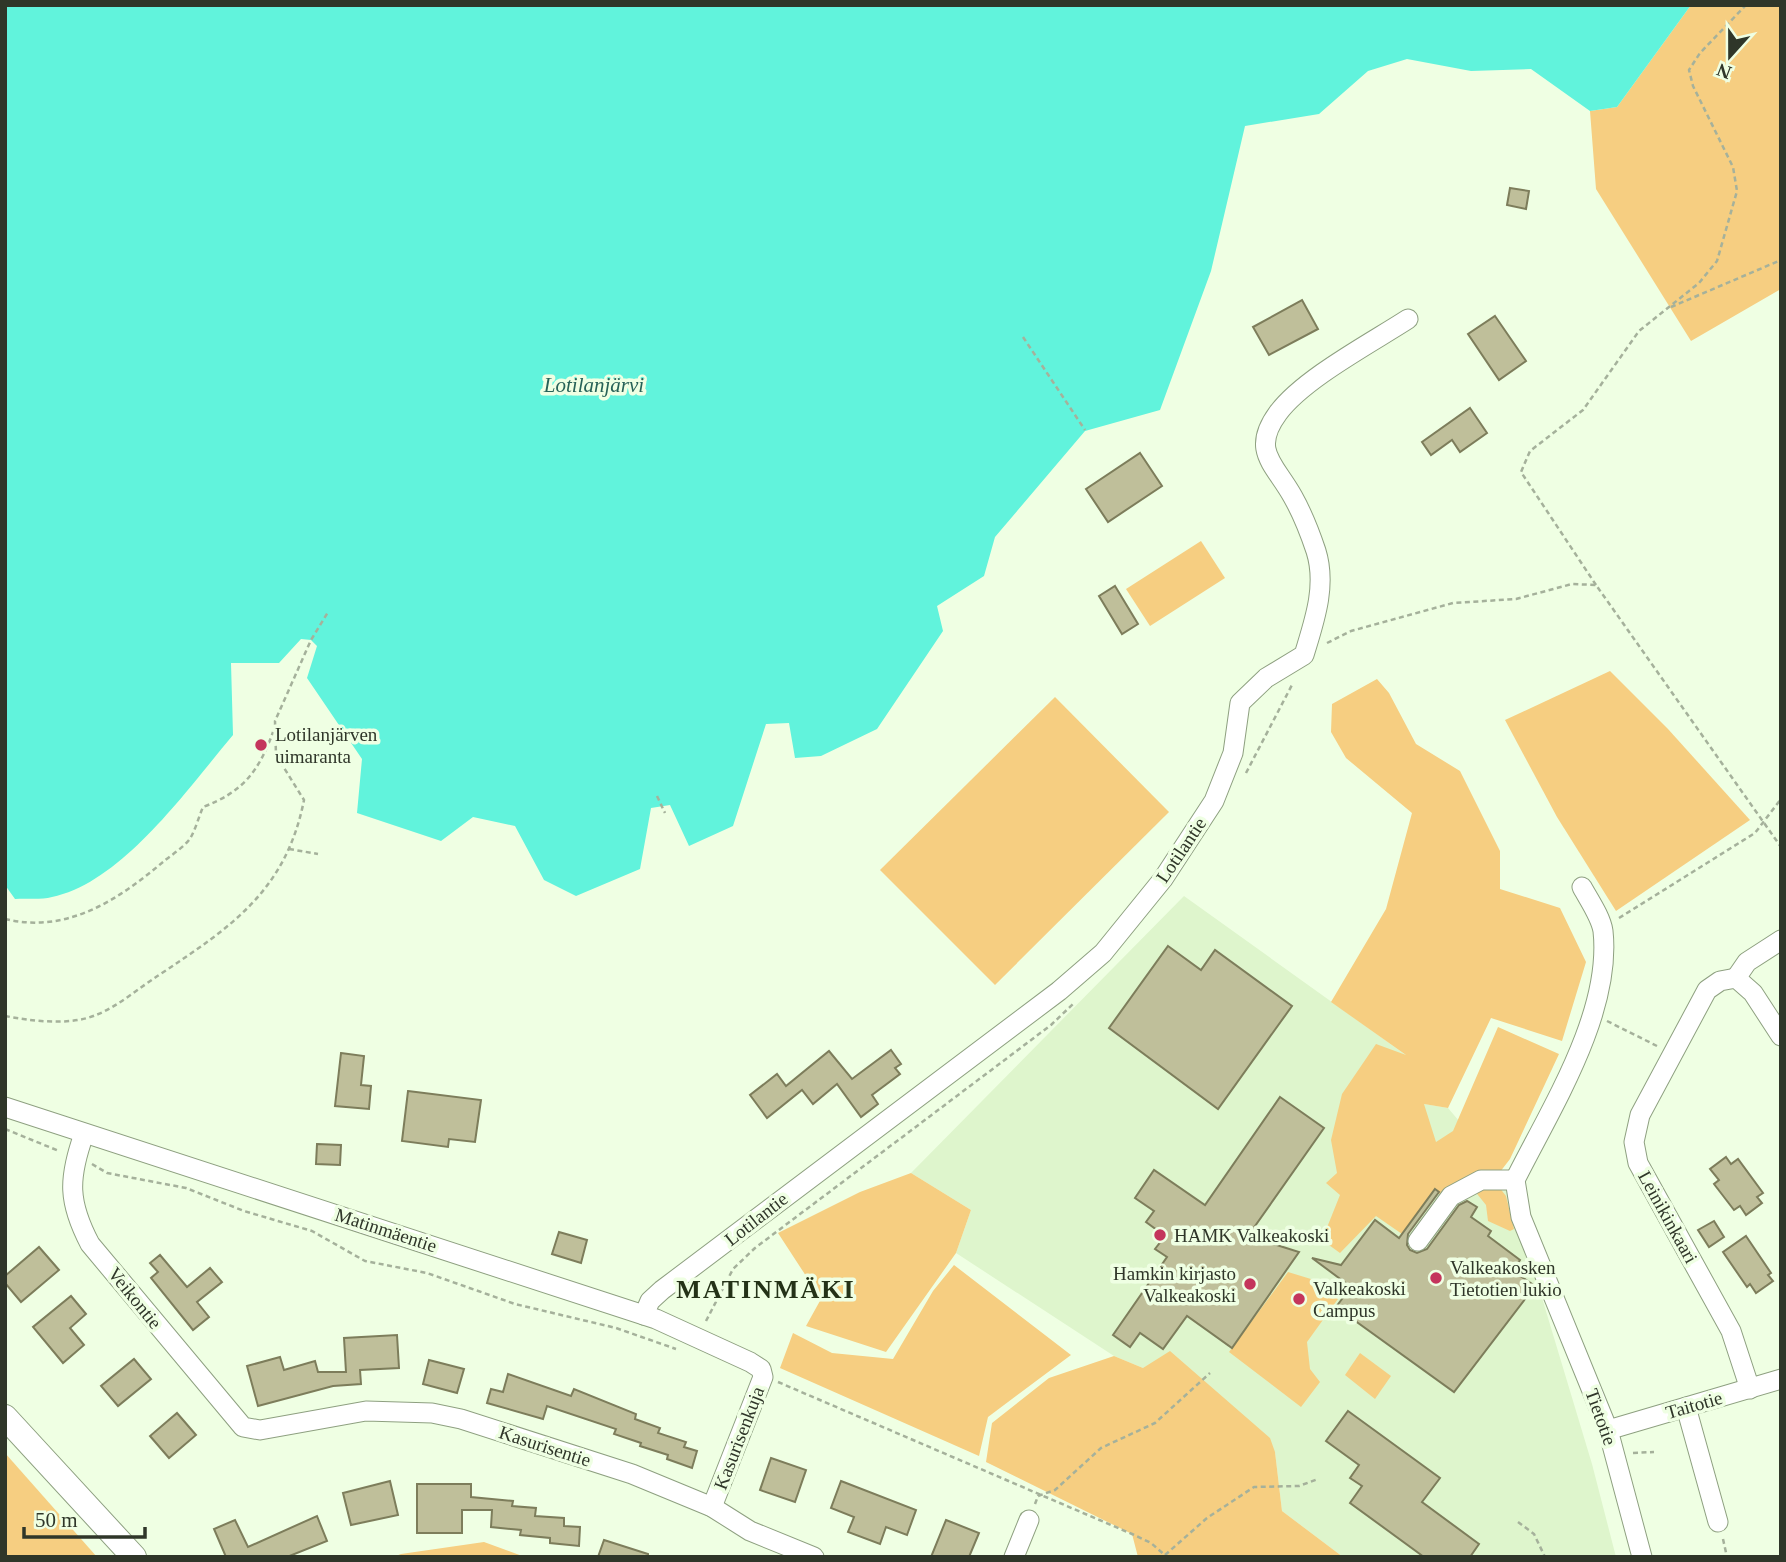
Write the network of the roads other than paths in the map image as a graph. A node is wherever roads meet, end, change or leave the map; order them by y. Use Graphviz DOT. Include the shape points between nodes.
graph roads {
  1 [pos="1408,319"];
  2 [pos="1582,887"];
  3 [pos="1781,940"];
  4 [pos="1736,978"];
  5 [pos="1781,1036"];
  6 [pos="5,1107"];
  7 [pos="84,1135"];
  8 [pos="1515,1180"];
  9 [pos="1418,1241"];
  10 [pos="650,1317"];
  11 [pos="762,1373"];
  12 [pos="1781,1379"];
  13 [pos="1750,1389"];
  14 [pos="1686,1408"];
  15 [pos="5,1417"];
  16 [pos="260,1430"];
  17 [pos="1608,1430"];
  18 [pos="712,1507"];
  19 [pos="1029,1520"];
  20 [pos="1718,1522"];
  21 [pos="1643,1555"];
  22 [pos="134,1557"];
  23 [pos="814,1557"];
  24 [pos="1014,1557"];
  1 -- 10 [label="street, Lotilantie" via="1298,392 1278,413 1264,438 1268,462 1293,496 1317,553 1320,604 1304,655 1266,678 1240,704 1233,753 1213,801 1163,879 1103,953 1059,991 650,1301"];
  2 -- 8 [label="street" via="1603,928 1603,978 1595,1014"];
  3 -- 4 [label="street, Leinikinkaari" via="1747,962"];
  4 -- 5 [label="street" via="1753,993"];
  4 -- 13 [label="street, Leinikinkaari" via="1707,990 1640,1115 1634,1142 1638,1163 1731,1331"];
  6 -- 7 [label="street, Matinmäentie"];
  7 -- 10 [label="street, Matinmäentie"];
  7 -- 16 [label="street, Veikontie" via="71,1177 73,1204 90,1244 234,1420"];
  8 -- 9 [label="street" via="1481,1180 1451,1196"];
  8 -- 17 [label="street, Tietotie" via="1521,1217"];
  10 -- 11 [label="street, Matinmäentie"];
  11 -- 18 [label="street, Kasurisenkuja"];
  12 -- 13 [label="street, Taitotie"];
  13 -- 14 [label="street, Taitotie"];
  14 -- 17 [label="street, Taitotie"];
  14 -- 20 [label="street"];
  15 -- 22 [label="main road"];
  16 -- 18 [label="street, Kasurisentie" via="366,1411 432,1413 632,1474"];
  17 -- 21 [label="street, Tietotie"];
  18 -- 23 [label="street, Kasurisentie" via="750,1531"];
  19 -- 24 [label="street"];
}
